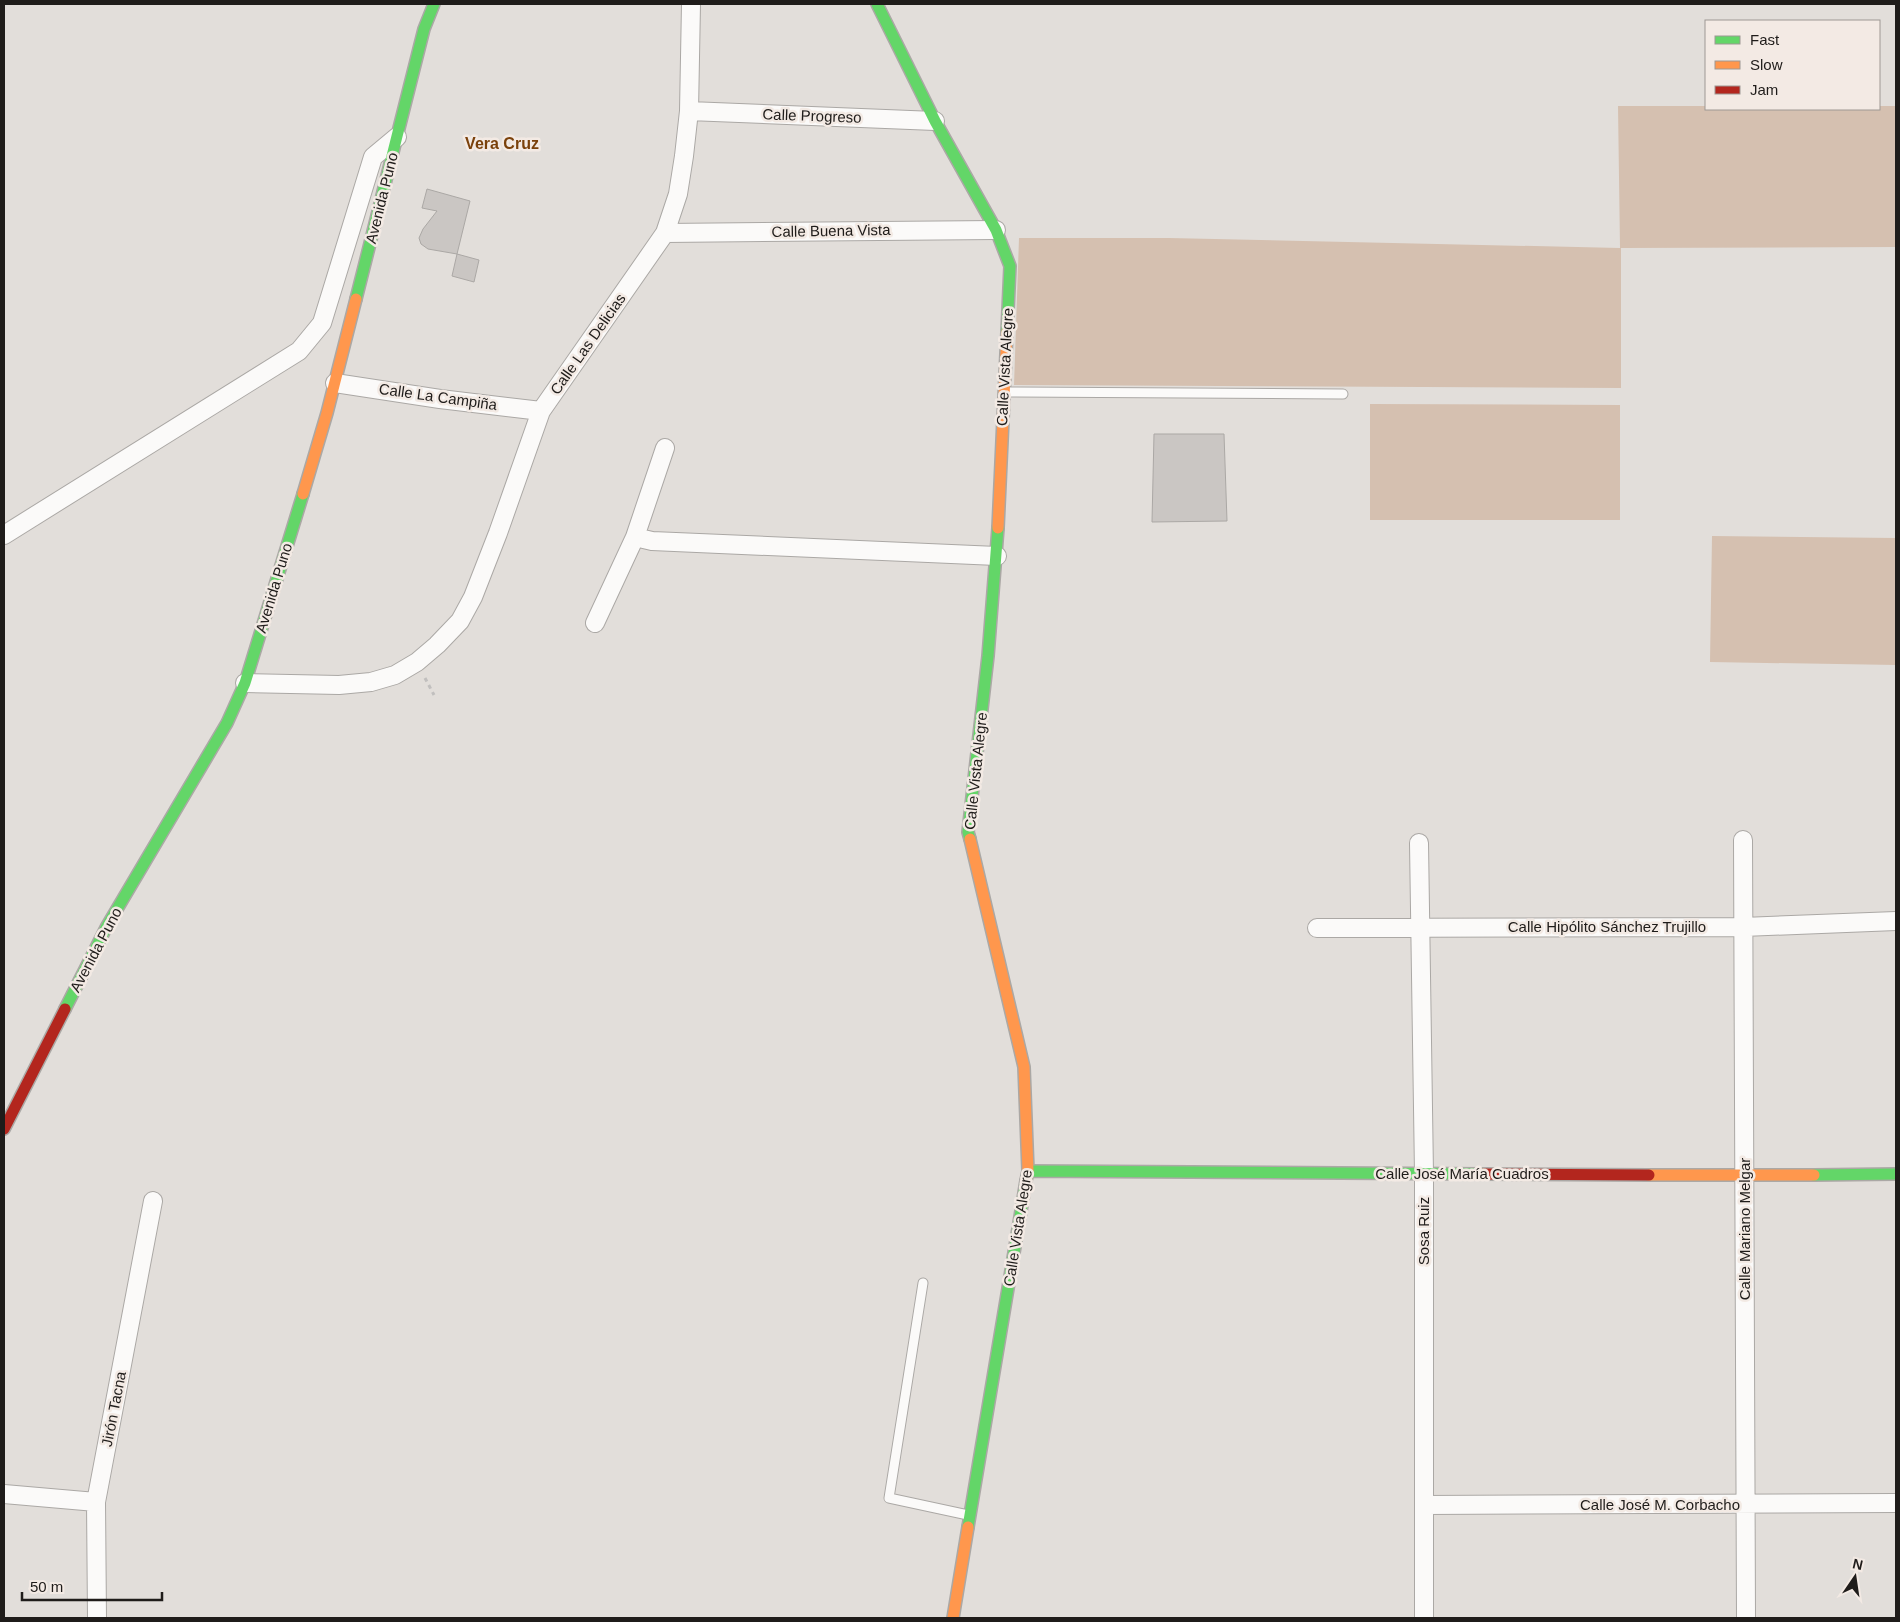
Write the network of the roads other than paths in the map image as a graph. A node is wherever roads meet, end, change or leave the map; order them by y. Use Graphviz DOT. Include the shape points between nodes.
graph roads {
  1 [pos="434,4"];
  2 [pos="691,4"];
  3 [pos="877,4"];
  4 [pos="689,111"];
  5 [pos="935,121"];
  6 [pos="397,137"];
  7 [pos="996,230"];
  8 [pos="665,233"];
  9 [pos="335,383"];
  10 [pos="1004,392"];
  11 [pos="1343,394"];
  12 [pos="541,411"];
  13 [pos="665,448"];
  14 [pos="4,535"];
  15 [pos="635,537"];
  16 [pos="997,556"];
  17 [pos="595,623"];
  18 [pos="245,683"];
  19 [pos="1743,840"];
  20 [pos="1419,843"];
  21 [pos="1896,921"];
  22 [pos="1420,926"];
  23 [pos="1743,927"];
  24 [pos="1317,928"];
  25 [pos="4,1129"];
  26 [pos="1028,1171"];
  27 [pos="1424,1174"];
  28 [pos="1896,1174"];
  29 [pos="1744,1176"];
  30 [pos="153,1202"];
  31 [pos="923,1283"];
  32 [pos="4,1494"];
  33 [pos="96,1502"];
  34 [pos="1896,1503"];
  35 [pos="1424,1505"];
  36 [pos="1745,1505"];
  37 [pos="970,1515"];
  38 [pos="97,1618"];
  39 [pos="953,1618"];
  40 [pos="1424,1618"];
  41 [pos="1746,1618"];
  1 -- 6 [label="street, Avenida Puno" via="424,29"];
  2 -- 4 [label="street, Calle Las Delicias"];
  3 -- 5 [label="street, Calle Vista Alegre"];
  4 -- 5 [label="street, Calle Progreso"];
  4 -- 8 [label="street, Calle Las Delicias" via="678,194"];
  5 -- 7 [label="street, Calle Vista Alegre"];
  6 -- 9 [label="street, Avenida Puno"];
  6 -- 14 [label="street" via="373,157 322,322 299,351"];
  7 -- 8 [label="street, Calle Buena Vista"];
  7 -- 10 [label="street, Calle Vista Alegre" via="1010,266"];
  8 -- 12 [label="street, Calle Las Delicias"];
  9 -- 12 [label="street, Calle La Campiña"];
  9 -- 18 [label="street, Avenida Puno"];
  10 -- 11 [label="lane"];
  10 -- 16 [label="street, Calle Vista Alegre"];
  12 -- 18 [label="street, Calle Las Delicias" via="473,597 460,621 438,645 395,675 371,682 340,685"];
  13 -- 15 [label="street"];
  15 -- 16 [label="street" via="652,541"];
  15 -- 17 [label="street"];
  16 -- 26 [label="street, Calle Vista Alegre" via="968,832 1024,1067"];
  18 -- 25 [label="street, Avenida Puno" via="227,723 108,926"];
  19 -- 23 [label="street, Calle Mariano Melgar"];
  20 -- 22 [label="street, Sosa Ruiz"];
  21 -- 23 [label="street, Calle Hipólito Sánchez Trujillo"];
  22 -- 23 [label="street, Calle Hipólito Sánchez Trujillo"];
  22 -- 24 [label="street, Calle Hipólito Sánchez Trujillo"];
  22 -- 27 [label="street, Sosa Ruiz"];
  23 -- 29 [label="street, Calle Mariano Melgar"];
  26 -- 27 [label="street, Calle José María Cuadros"];
  26 -- 37 [label="street, Calle Vista Alegre"];
  27 -- 29 [label="street, Calle José María Cuadros"];
  27 -- 35 [label="street, Sosa Ruiz"];
  28 -- 29 [label="street, Calle José María Cuadros"];
  29 -- 36 [label="street, Calle Mariano Melgar"];
  30 -- 33 [label="street, Jirón Tacna"];
  31 -- 37 [label="lane" via="889,1498"];
  32 -- 33 [label="street"];
  33 -- 38 [label="street, Jirón Tacna"];
  34 -- 36 [label="street, Calle José M. Corbacho"];
  35 -- 36 [label="street, Calle José M. Corbacho"];
  35 -- 40 [label="street, Sosa Ruiz"];
  36 -- 41 [label="street, Calle Mariano Melgar"];
  37 -- 39 [label="street, Calle Vista Alegre"];
}
